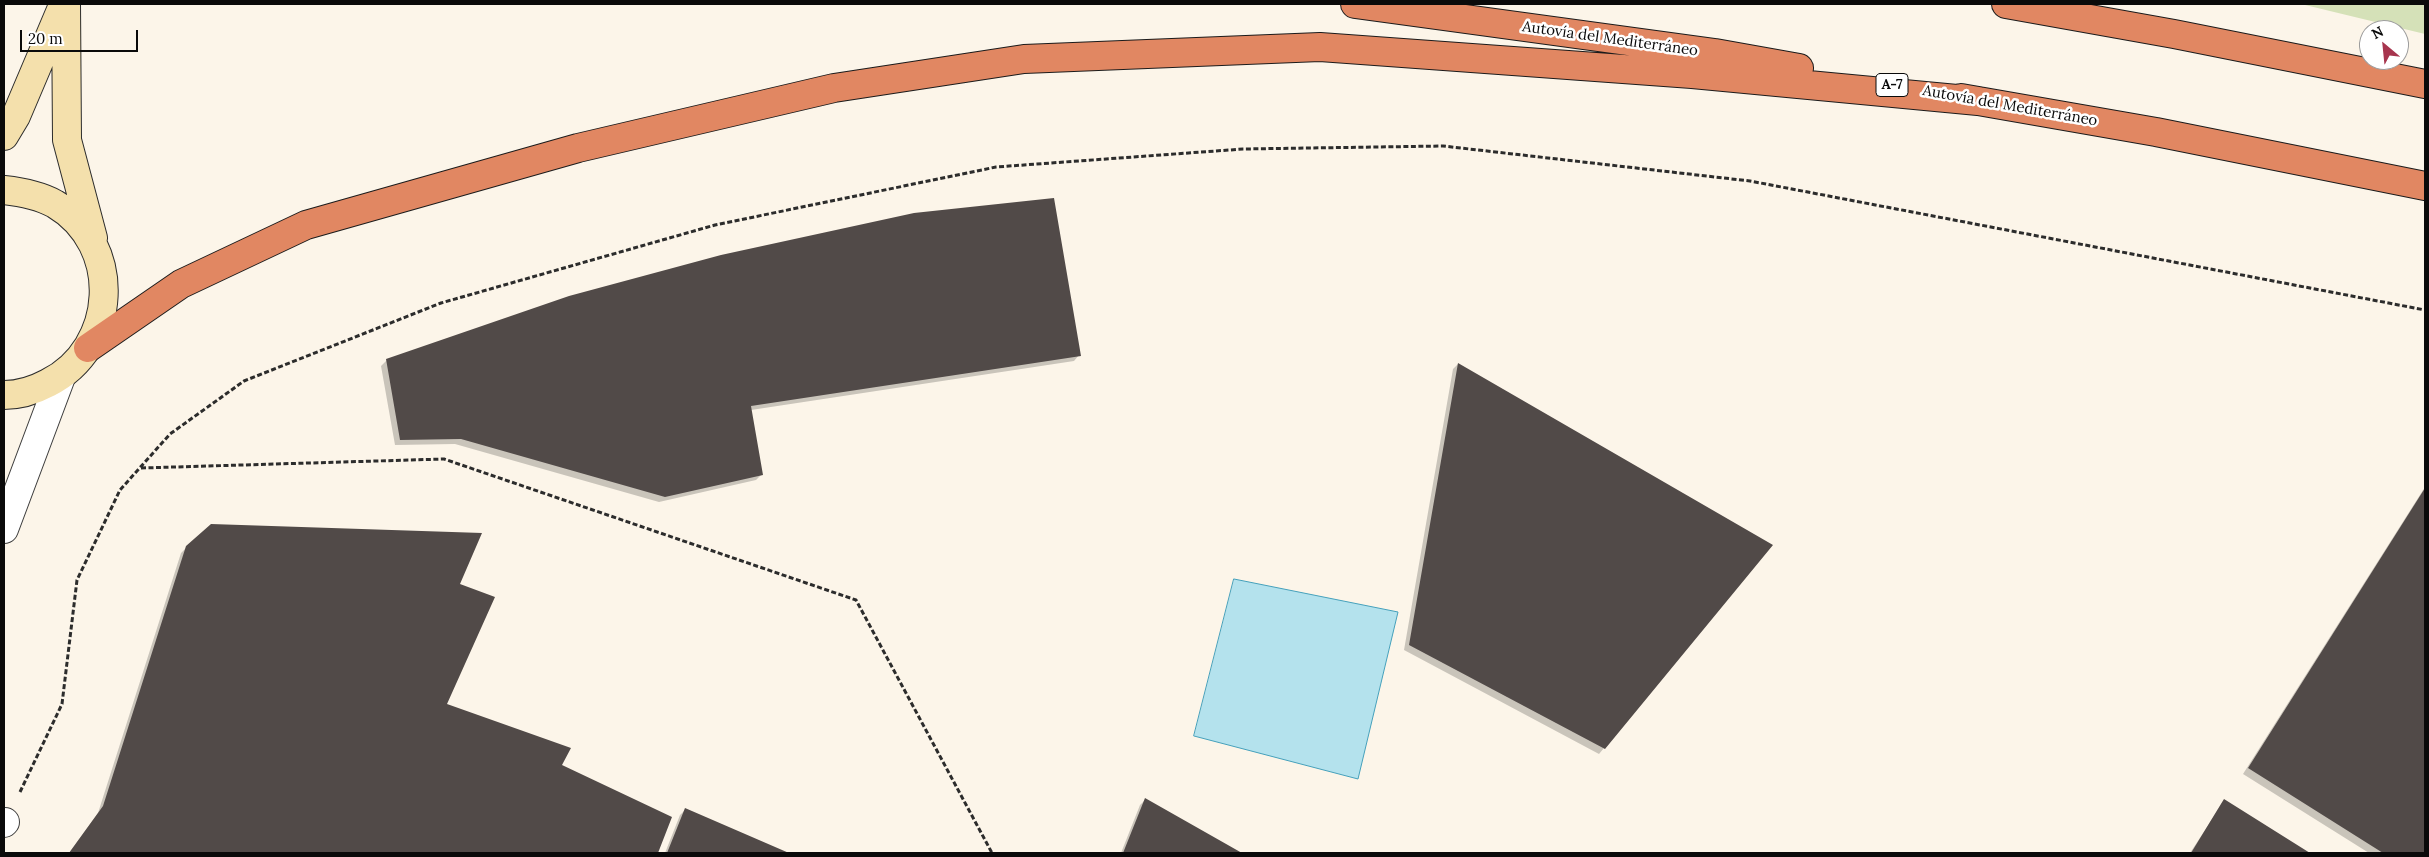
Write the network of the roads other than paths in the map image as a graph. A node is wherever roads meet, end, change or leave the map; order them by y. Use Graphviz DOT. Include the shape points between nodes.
graph roads {
  1 [pos="65,4"];
  2 [pos="1355,4"];
  3 [pos="2006,4"];
  4 [pos="2425,84"];
  5 [pos="1978,101"];
  6 [pos="4,136"];
  7 [pos="2425,186"];
  8 [pos="4,190"];
  9 [pos="96,250"];
  10 [pos="88,348"];
  11 [pos="61,377"];
  12 [pos="4,395"];
  13 [pos="4,529"];
  1 -- 6 [label="main road" via="16,116"];
  1 -- 9 [label="main road" via="67,140"];
  2 -- 5 [label="highway, Autovía del Mediterráneo / A-7" via="1715,53"];
  3 -- 4 [label="highway"];
  5 -- 7 [label="highway, Autovía del Mediterráneo / A-7" via="2156,132"];
  5 -- 10 [label="highway" via="1692,74 1320,47 1024,59 834,88 578,148 306,225 181,284"];
  8 -- 9 [label="main road" via="28,192 55,204 79,224"];
  9 -- 10 [label="main road" via="105,282 102,316"];
  10 -- 11 [label="main road"];
  11 -- 12 [label="main road" via="35,390"];
  11 -- 13 [label="street"];
}
